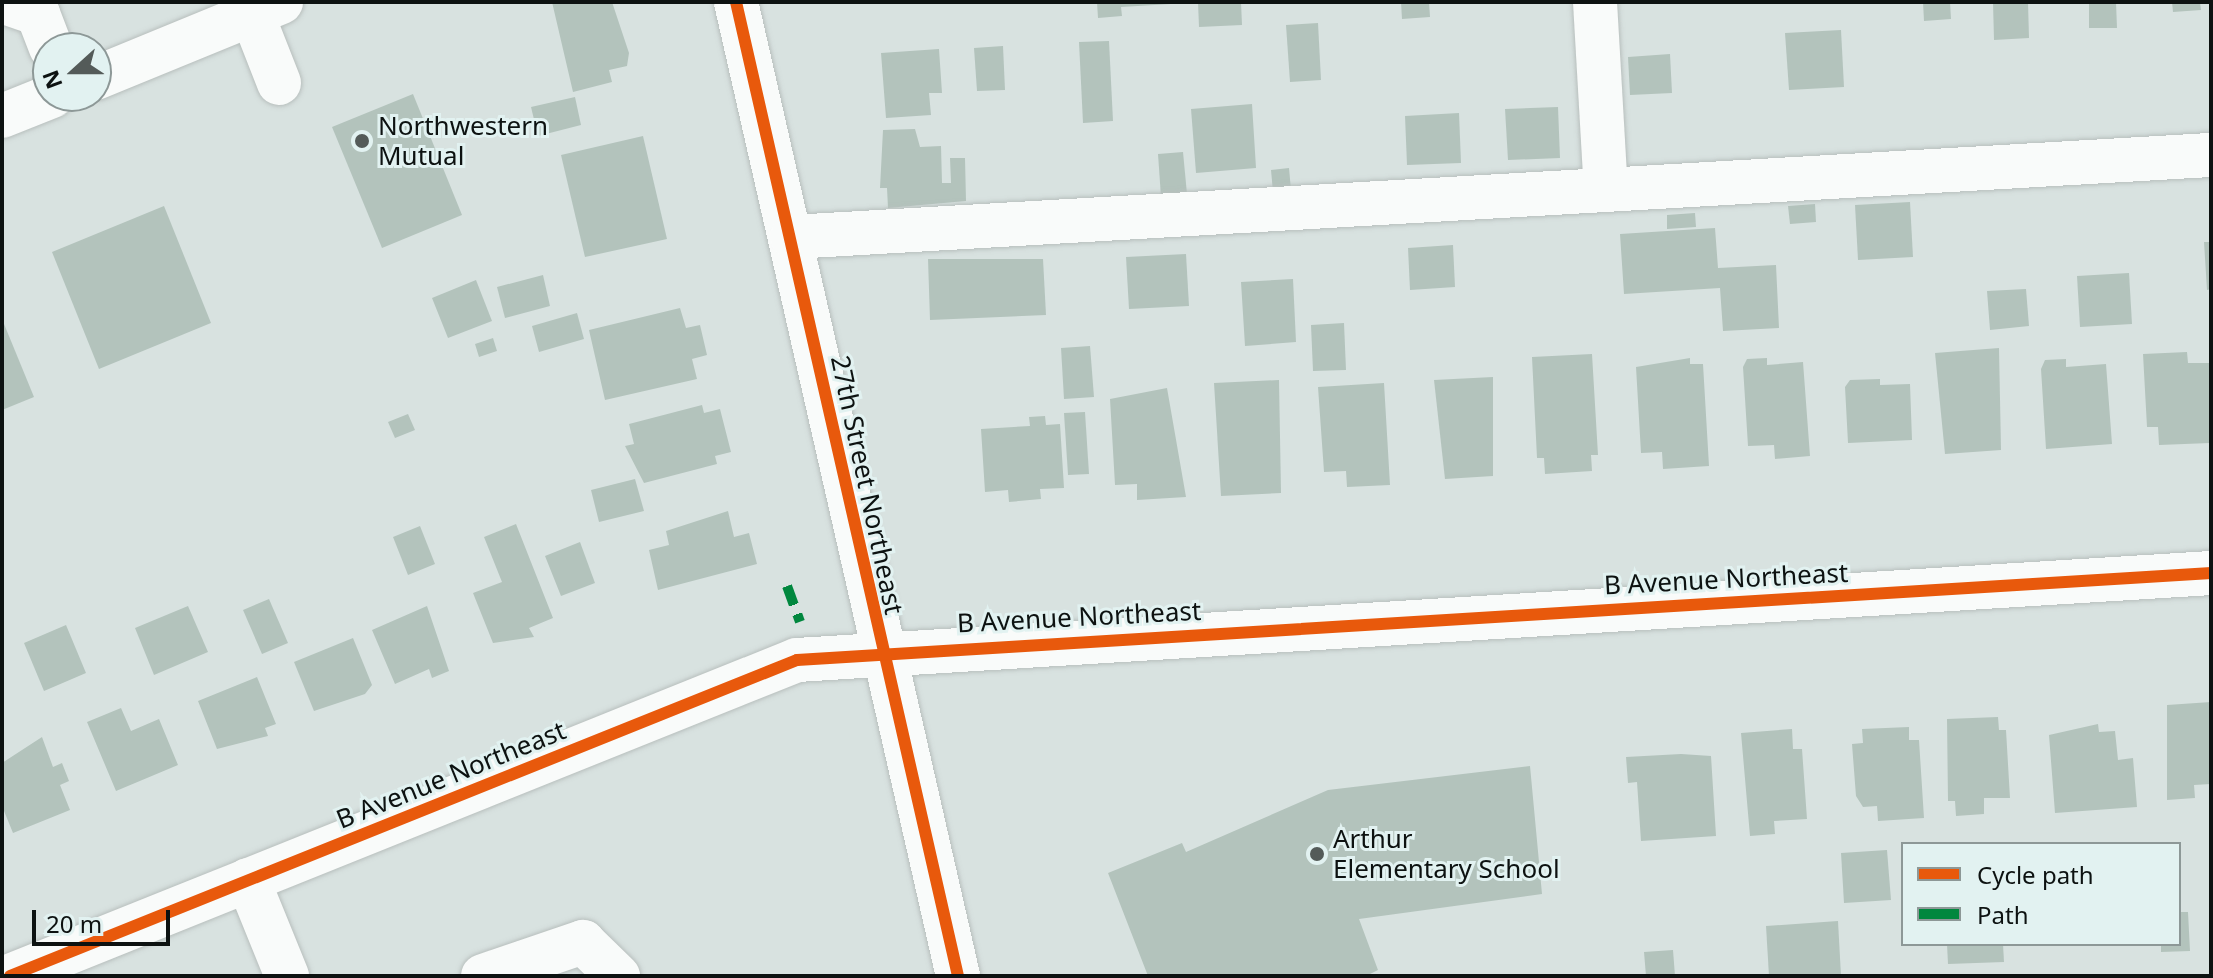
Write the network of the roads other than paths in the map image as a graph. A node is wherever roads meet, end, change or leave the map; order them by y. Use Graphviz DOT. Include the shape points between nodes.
graph roads {
  1 [pos="4,2"];
  2 [pos="736,2"];
  3 [pos="1595,2"];
  4 [pos="266,8"];
  5 [pos="45,32"];
  6 [pos="112,71"];
  7 [pos="279,83"];
  8 [pos="32,104"];
  9 [pos="2,116"];
  10 [pos="2211,155"];
  11 [pos="1606,190"];
  12 [pos="792,237"];
  13 [pos="2211,573"];
  14 [pos="880,651"];
  15 [pos="248,880"];
  16 [pos="10,976"];
  17 [pos="287,976"];
  18 [pos="483,976"];
  19 [pos="618,976"];
  20 [pos="958,976"];
  1 -- 5 [label="street" via="38,14"];
  2 -- 12 [label="street, 27th Street Northeast"];
  3 -- 11 [label="street"];
  4 -- 6 [label="street"];
  4 -- 7 [label="street"];
  8 -- 9 [label="street"];
  10 -- 11 [label="street"];
  11 -- 12 [label="street"];
  12 -- 14 [label="street, 27th Street Northeast"];
  13 -- 14 [label="street, B Avenue Northeast"];
  14 -- 15 [label="street, B Avenue Northeast" via="797,660"];
  14 -- 20 [label="street, 27th Street Northeast"];
  15 -- 16 [label="street, B Avenue Northeast"];
  15 -- 17 [label="street"];
  18 -- 19 [label="street" via="583,942"];
}
